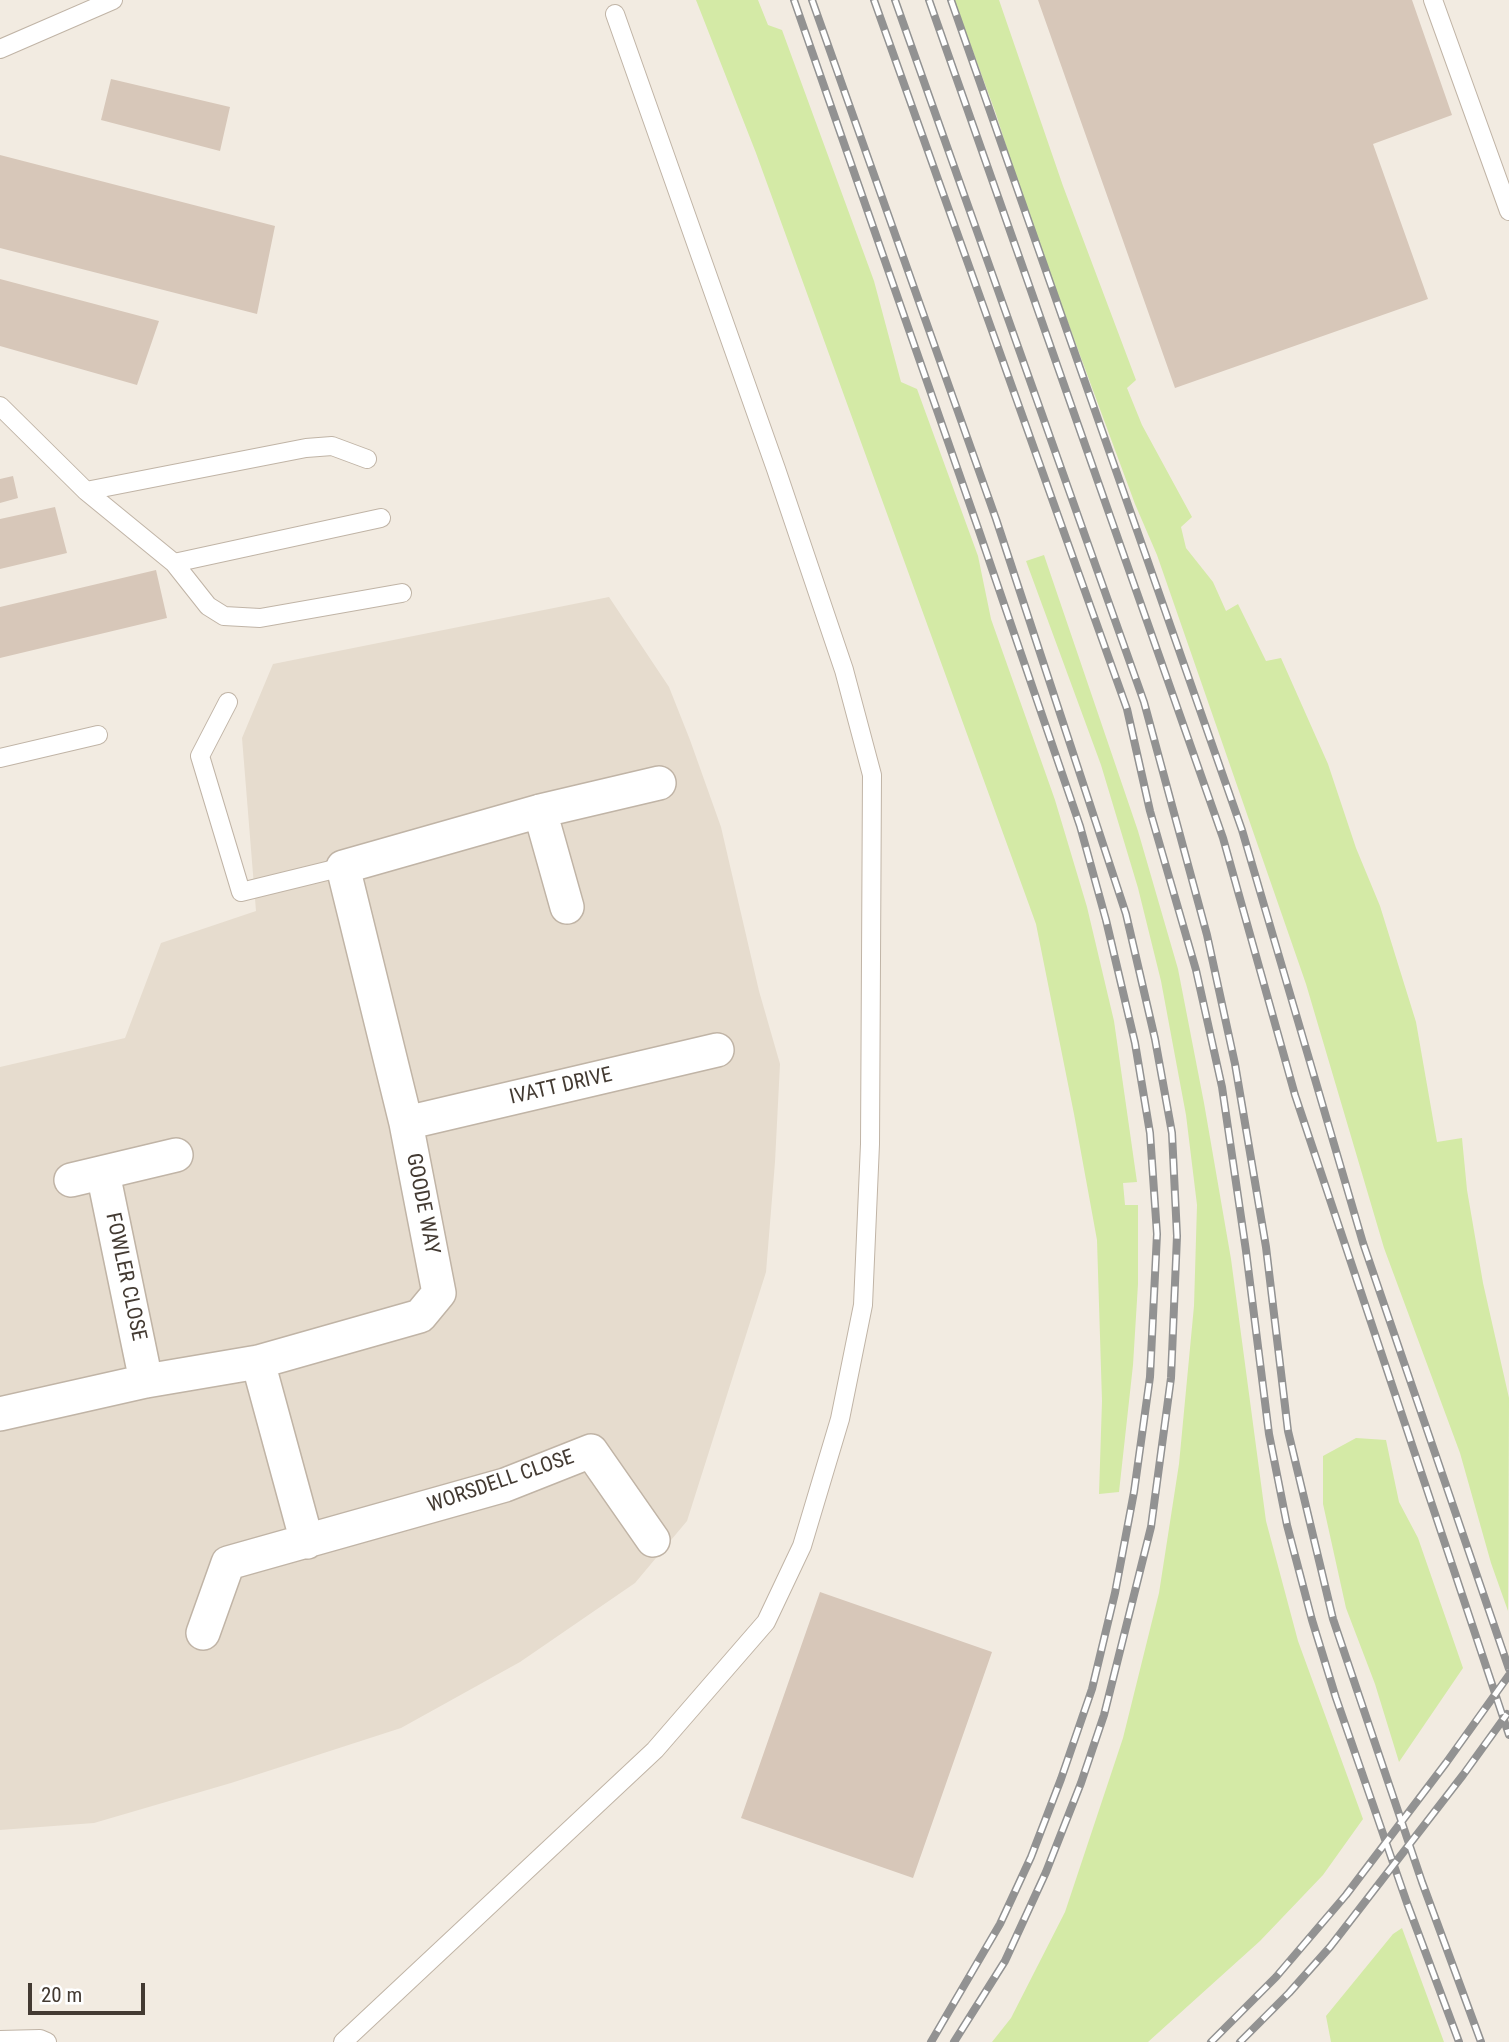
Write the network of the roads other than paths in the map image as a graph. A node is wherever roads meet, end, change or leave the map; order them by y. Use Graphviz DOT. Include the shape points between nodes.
graph roads {
  1 [pos="113,0"];
  2 [pos="1433,0"];
  3 [pos="615,13"];
  4 [pos="0,48"];
  5 [pos="1509,211"];
  6 [pos="0,406"];
  7 [pos="367,459"];
  8 [pos="86,491"];
  9 [pos="381,518"];
  10 [pos="174,563"];
  11 [pos="402,593"];
  12 [pos="228,702"];
  13 [pos="98,735"];
  14 [pos="0,758"];
  15 [pos="659,783"];
  16 [pos="540,811"];
  17 [pos="342,867"];
  18 [pos="567,907"];
  19 [pos="717,1050"];
  20 [pos="406,1123"];
  21 [pos="176,1155"];
  22 [pos="103,1172"];
  23 [pos="71,1180"];
  24 [pos="258,1362"];
  25 [pos="146,1381"];
  26 [pos="0,1414"];
  27 [pos="653,1540"];
  28 [pos="307,1542"];
  29 [pos="203,1633"];
  30 [pos="0,2040"];
  31 [pos="47,2042"];
  32 [pos="342,2042"];
  1 -- 4 [label="lane"];
  2 -- 5 [label="lane"];
  3 -- 32 [label="lane" via="840,657 872,775 870,1144 863,1305 839,1419 802,1546 766,1622 655,1750"];
  6 -- 8 [label="lane"];
  7 -- 8 [label="lane" via="332,446 306,448"];
  8 -- 10 [label="lane"];
  9 -- 10 [label="lane"];
  10 -- 11 [label="lane" via="208,606 224,616 260,618"];
  12 -- 17 [label="lane" via="200,756 240,892"];
  13 -- 14 [label="lane"];
  15 -- 16 [label="street"];
  16 -- 17 [label="street"];
  16 -- 18 [label="street"];
  17 -- 20 [label="street, GOODE WAY"];
  19 -- 20 [label="street, IVATT DRIVE"];
  20 -- 24 [label="street, GOODE WAY" via="439,1293 420,1316"];
  21 -- 22 [label="street"];
  22 -- 23 [label="street"];
  22 -- 25 [label="street, FOWLER CLOSE"];
  24 -- 25 [label="street, GOODE WAY"];
  24 -- 28 [label="street"];
  25 -- 26 [label="street, GOODE WAY"];
  27 -- 28 [label="street, WORSDELL CLOSE" via="591,1451 505,1485"];
  28 -- 29 [label="street, WORSDELL CLOSE" via="228,1563"];
  30 -- 31 [label="lane"];
}
